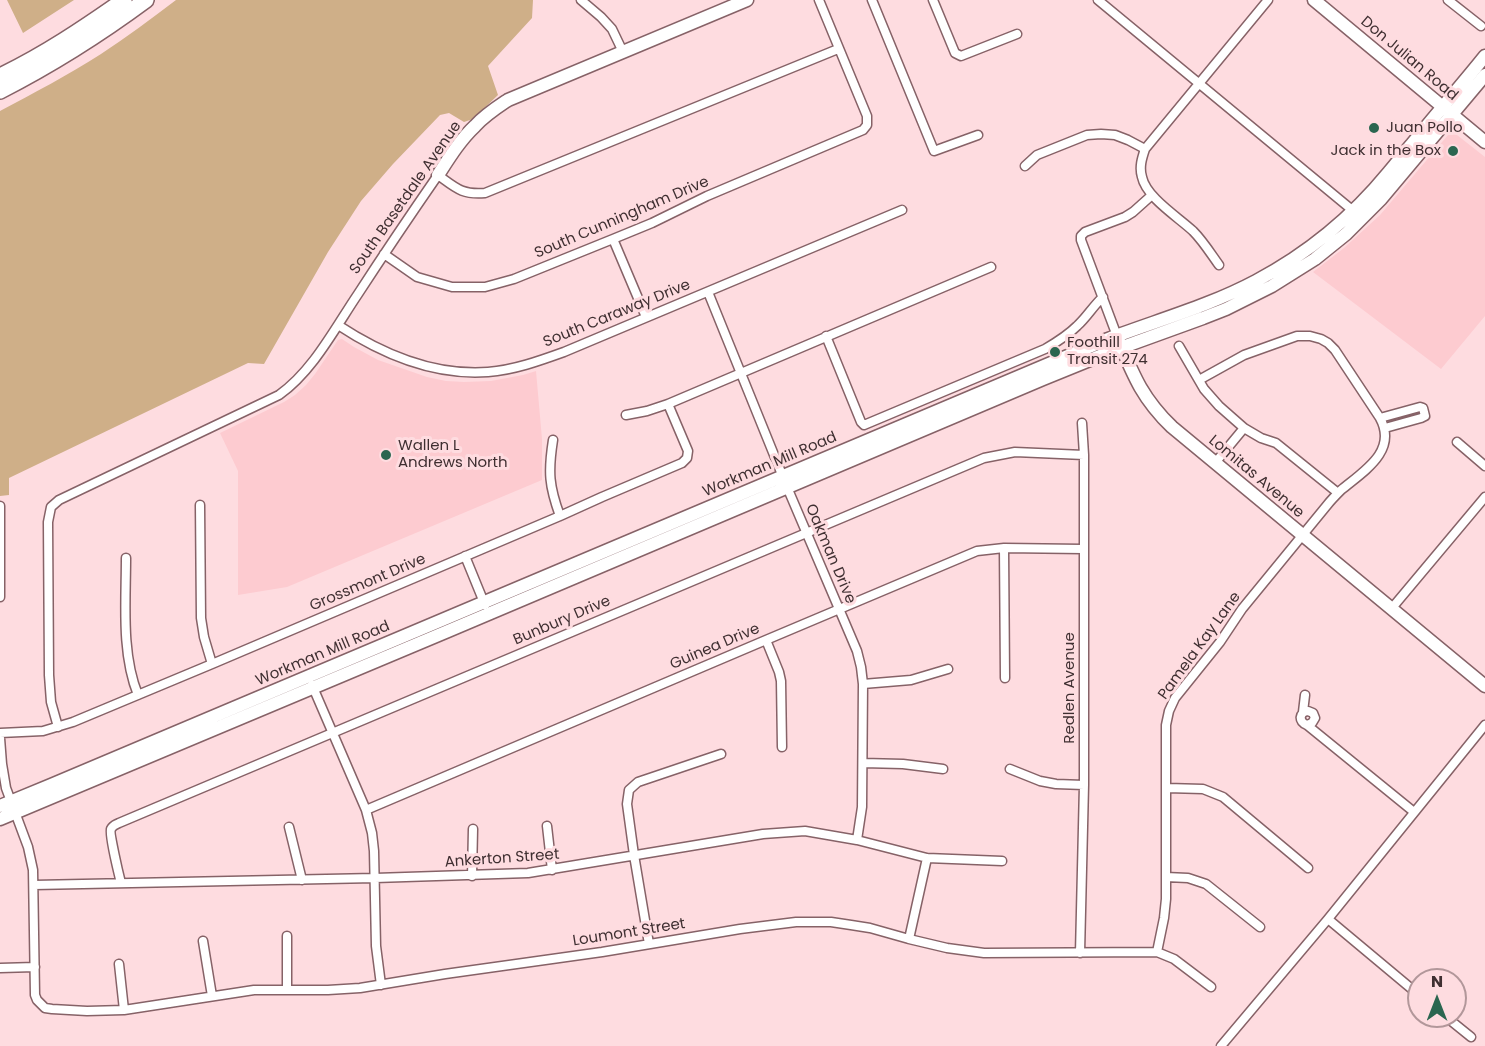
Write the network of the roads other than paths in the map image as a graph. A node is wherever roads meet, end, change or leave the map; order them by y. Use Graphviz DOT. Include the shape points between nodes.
graph roads {
  1 [pos="109,0"];
  2 [pos="124,0"];
  3 [pos="135,0"];
  4 [pos="146,0"];
  5 [pos="581,0"];
  6 [pos="747,0"];
  7 [pos="819,0"];
  8 [pos="872,0"];
  9 [pos="933,0"];
  10 [pos="1098,0"];
  11 [pos="1268,0"];
  12 [pos="1448,0"];
  13 [pos="1317,1"];
  14 [pos="1481,26"];
  15 [pos="1017,34"];
  16 [pos="838,49"];
  17 [pos="623,52"];
  18 [pos="1485,56"];
  19 [pos="0,66"];
  20 [pos="1485,75"];
  21 [pos="0,76"];
  22 [pos="1199,82"];
  23 [pos="0,84"];
  24 [pos="0,91"];
  25 [pos="1448,111"];
  26 [pos="978,135"];
  27 [pos="1485,142"];
  28 [pos="1145,149"];
  29 [pos="1025,166"];
  30 [pos="438,175"];
  31 [pos="1152,195"];
  32 [pos="902,210"];
  33 [pos="1358,214"];
  34 [pos="614,239"];
  35 [pos="384,254"];
  36 [pos="1219,266"];
  37 [pos="991,267"];
  38 [pos="708,292"];
  39 [pos="1103,297"];
  40 [pos="646,317"];
  41 [pos="338,325"];
  42 [pos="826,336"];
  43 [pos="1120,341"];
  44 [pos="1179,346"];
  45 [pos="742,373"];
  46 [pos="1199,380"];
  47 [pos="668,404"];
  48 [pos="626,414"];
  49 [pos="1380,418"];
  50 [pos="1082,423"];
  51 [pos="1245,428"];
  52 [pos="1385,428"];
  53 [pos="553,440"];
  54 [pos="1456,442"];
  55 [pos="1084,454"];
  56 [pos="1215,463"];
  57 [pos="1485,466"];
  58 [pos="784,482"];
  59 [pos="1338,493"];
  60 [pos="1485,497"];
  61 [pos="200,505"];
  62 [pos="0,506"];
  63 [pos="560,516"];
  64 [pos="806,532"];
  65 [pos="1303,535"];
  66 [pos="1004,548"];
  67 [pos="1083,549"];
  68 [pos="465,556"];
  69 [pos="126,558"];
  70 [pos="0,597"];
  71 [pos="487,608"];
  72 [pos="1392,608"];
  73 [pos="838,609"];
  74 [pos="766,640"];
  75 [pos="213,664"];
  76 [pos="948,669"];
  77 [pos="1005,678"];
  78 [pos="311,682"];
  79 [pos="863,684"];
  80 [pos="1485,686"];
  81 [pos="138,695"];
  82 [pos="1305,695"];
  83 [pos="1485,725"];
  84 [pos="58,727"];
  85 [pos="333,732"];
  86 [pos="0,733"];
  87 [pos="0,738"];
  88 [pos="782,747"];
  89 [pos="721,754"];
  90 [pos="862,763"];
  91 [pos="1010,769"];
  92 [pos="943,770"];
  93 [pos="1084,785"];
  94 [pos="1167,788"];
  95 [pos="3,789"];
  96 [pos="9,806"];
  97 [pos="366,810"];
  98 [pos="1414,812"];
  99 [pos="0,819"];
  100 [pos="547,826"];
  101 [pos="289,827"];
  102 [pos="473,829"];
  103 [pos="857,840"];
  104 [pos="634,855"];
  105 [pos="927,858"];
  106 [pos="1002,861"];
  107 [pos="1308,868"];
  108 [pos="552,870"];
  109 [pos="472,876"];
  110 [pos="1166,877"];
  111 [pos="375,878"];
  112 [pos="302,880"];
  113 [pos="121,883"];
  114 [pos="34,885"];
  115 [pos="1328,919"];
  116 [pos="1260,927"];
  117 [pos="287,936"];
  118 [pos="909,939"];
  119 [pos="203,941"];
  120 [pos="649,944"];
  121 [pos="1157,952"];
  122 [pos="1080,953"];
  123 [pos="119,964"];
  124 [pos="0,968"];
  125 [pos="35,968"];
  126 [pos="381,985"];
  127 [pos="1407,985"];
  128 [pos="1211,987"];
  129 [pos="286,990"];
  130 [pos="212,996"];
  131 [pos="124,1010"];
  132 [pos="1459,1028"];
  133 [pos="1471,1038"];
  134 [pos="1221,1046"];
  1 -- 19 [label="highway"];
  2 -- 21 [label="highway" via="68,38"];
  3 -- 23 [label="highway" via="35,66"];
  4 -- 24 [label="highway" via="70,52"];
  5 -- 17 [label="street" via="612,29"];
  6 -- 17 [label="main road, South Basetdale Avenue"];
  7 -- 16 [label="street"];
  8 -- 26 [label="street" via="934,151"];
  9 -- 15 [label="street" via="955,53 961,56"];
  10 -- 22 [label="street"];
  11 -- 22 [label="street"];
  12 -- 14 [label="street"];
  13 -- 25 [label="main road, Don Julian Road"];
  16 -- 30 [label="street" via="484,193 458,189"];
  16 -- 34 [label="street, South Cunningham Drive" via="867,116 863,130"];
  17 -- 30 [label="main road, South Basetdale Avenue" via="508,100 474,126"];
  18 -- 25 [label="main road, Workman Mill Road"];
  20 -- 25 [label="main road, Workman Mill Road"];
  22 -- 28 [label="street"];
  22 -- 33 [label="street"];
  25 -- 27 [label="main road, Don Julian Road"];
  25 -- 33 [label="main road, Workman Mill Road" via="1400,178"];
  28 -- 29 [label="street" via="1115,135 1087,135 1037,155"];
  28 -- 31 [label="street" via="1142,178"];
  30 -- 35 [label="street, South Basetdale Avenue"];
  31 -- 36 [label="street" via="1195,233"];
  31 -- 39 [label="street, Lomitas Avenue" via="1125,217 1081,236"];
  32 -- 38 [label="street, South Caraway Drive"];
  33 -- 43 [label="main road, Workman Mill Road" via="1330,247 1258,294 1203,318"];
  34 -- 35 [label="street, South Cunningham Drive" via="485,287 452,287 417,277"];
  34 -- 40 [label="street"];
  35 -- 41 [label="street, South Basetdale Avenue"];
  37 -- 42 [label="street"];
  38 -- 40 [label="street, South Caraway Drive"];
  38 -- 45 [label="street, Oakman Drive"];
  39 -- 42 [label="street" via="1078,326 1045,349 864,425"];
  39 -- 43 [label="street, Lomitas Avenue"];
  40 -- 41 [label="street, South Caraway Drive" via="541,360 489,372 429,368 365,342"];
  41 -- 84 [label="street, South Basetdale Avenue" via="300,378 279,395 51,507 49,675"];
  42 -- 45 [label="street"];
  43 -- 56 [label="main road, Lomitas Avenue" via="1152,407"];
  43 -- 58 [label="main road, Workman Mill Road"];
  44 -- 46 [label="street"];
  45 -- 47 [label="street"];
  45 -- 58 [label="street, Oakman Drive"];
  46 -- 49 [label="street" via="1244,355 1297,336 1310,336 1335,350"];
  46 -- 51 [label="street" via="1212,399"];
  47 -- 48 [label="street"];
  47 -- 63 [label="street, Grossmont Drive" via="688,451 687,458"];
  49 -- 52 [label="street"];
  49 -- 52 [label="street" via="1420,407 1425,412 1421,418"];
  50 -- 55 [label="street, Redlen Avenue"];
  51 -- 56 [label="street"];
  51 -- 59 [label="street" via="1276,443"];
  52 -- 59 [label="street, Pamela Kay Lane" via="1384,445 1373,463"];
  53 -- 63 [label="street" via="550,479"];
  54 -- 57 [label="street"];
  55 -- 64 [label="street, Bunbury Drive" via="1015,452 984,458"];
  55 -- 67 [label="street, Redlen Avenue"];
  56 -- 65 [label="main road, Lomitas Avenue"];
  58 -- 64 [label="street, Oakman Drive"];
  58 -- 71 [label="main road, Workman Mill Road"];
  59 -- 65 [label="street, Pamela Kay Lane"];
  60 -- 72 [label="street"];
  61 -- 75 [label="street" via="201,618"];
  62 -- 70 [label="street"];
  63 -- 68 [label="street, Grossmont Drive"];
  64 -- 73 [label="street, Oakman Drive"];
  64 -- 85 [label="street, Bunbury Drive"];
  65 -- 72 [label="main road, Lomitas Avenue"];
  65 -- 94 [label="street, Pamela Kay Lane" via="1175,698 1166,725"];
  66 -- 67 [label="street, Guinea Drive"];
  66 -- 73 [label="street, Guinea Drive" via="977,551"];
  66 -- 77 [label="street"];
  67 -- 93 [label="street, Redlen Avenue"];
  68 -- 71 [label="street"];
  68 -- 75 [label="street, Grossmont Drive"];
  69 -- 81 [label="street" via="127,652"];
  71 -- 78 [label="main road, Workman Mill Road"];
  72 -- 80 [label="main road, Lomitas Avenue"];
  73 -- 74 [label="street, Guinea Drive"];
  73 -- 79 [label="street, Oakman Drive" via="857,651"];
  74 -- 88 [label="street" via="781,681"];
  74 -- 97 [label="street, Guinea Drive"];
  75 -- 81 [label="street, Grossmont Drive"];
  76 -- 79 [label="street" via="911,680"];
  78 -- 85 [label="street"];
  78 -- 96 [label="main road, Workman Mill Road"];
  79 -- 90 [label="street, Oakman Drive"];
  81 -- 84 [label="street, Grossmont Drive"];
  82 -- 98 [label="street" via="1303,712 1315,716 1307,725"];
  83 -- 98 [label="street"];
  84 -- 86 [label="street, Grossmont Drive"];
  85 -- 97 [label="street"];
  85 -- 113 [label="street, Bunbury Drive" via="113,826 110,835"];
  87 -- 95 [label="street"];
  89 -- 104 [label="street" via="638,782 629,790 627,804"];
  90 -- 92 [label="street"];
  90 -- 103 [label="street, Oakman Drive"];
  91 -- 93 [label="street" via="1040,781"];
  93 -- 122 [label="street, Redlen Avenue"];
  94 -- 107 [label="street" via="1203,789 1222,797"];
  94 -- 110 [label="street, Pamela Kay Lane"];
  95 -- 96 [label="street"];
  96 -- 99 [label="main road, Workman Mill Road"];
  96 -- 114 [label="street" via="28,847"];
  97 -- 111 [label="street" via="372,832"];
  98 -- 115 [label="street"];
  100 -- 108 [label="street"];
  101 -- 112 [label="street"];
  102 -- 109 [label="street"];
  103 -- 104 [label="street, Ankerton Street" via="805,831"];
  103 -- 105 [label="street, Ankerton Street"];
  104 -- 108 [label="street, Ankerton Street"];
  104 -- 120 [label="street"];
  105 -- 106 [label="street, Ankerton Street"];
  105 -- 118 [label="street"];
  108 -- 109 [label="street, Ankerton Street"];
  109 -- 111 [label="street, Ankerton Street"];
  110 -- 116 [label="street" via="1206,884"];
  110 -- 121 [label="street, Pamela Kay Lane"];
  111 -- 112 [label="street, Ankerton Street"];
  111 -- 126 [label="street"];
  112 -- 113 [label="street, Ankerton Street"];
  113 -- 114 [label="street, Ankerton Street"];
  114 -- 125 [label="street"];
  115 -- 127 [label="street"];
  115 -- 134 [label="street"];
  117 -- 129 [label="street"];
  118 -- 120 [label="street, Loumont Street" via="851,925 796,922"];
  118 -- 122 [label="street, Loumont Street" via="984,954"];
  119 -- 130 [label="street"];
  120 -- 126 [label="street, Loumont Street"];
  121 -- 122 [label="street, Loumont Street"];
  121 -- 128 [label="street, Loumont Street" via="1174,959"];
  123 -- 131 [label="street"];
  124 -- 125 [label="street"];
  125 -- 131 [label="street, Loumont Street" via="35,995 45,1008"];
  126 -- 129 [label="street, Loumont Street"];
  129 -- 130 [label="street, Loumont Street"];
  130 -- 131 [label="street, Loumont Street"];
  132 -- 133 [label="street"];
}
